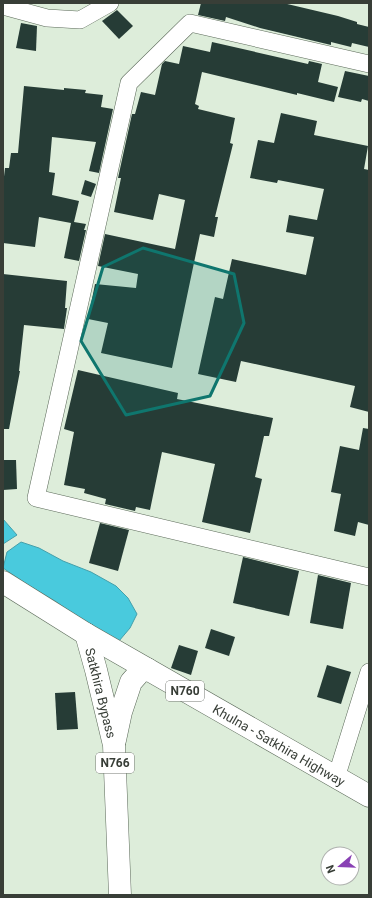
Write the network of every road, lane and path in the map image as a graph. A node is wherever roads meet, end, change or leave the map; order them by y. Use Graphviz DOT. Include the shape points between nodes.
graph roads {
  1 [pos="110,3"];
  2 [pos="3,6"];
  3 [pos="369,64"];
  4 [pos="369,577"];
  5 [pos="3,582"];
  6 [pos="86,634"];
  7 [pos="147,669"];
  8 [pos="369,672"];
  9 [pos="114,745"];
  10 [pos="336,778"];
  11 [pos="369,796"];
  12 [pos="120,895"];
  1 -- 2 [label="street" via="80,20 47,18"];
  3 -- 4 [label="street" via="190,23 129,83 36,498"];
  5 -- 6 [label="highway, Khulna - Satkhira Highway / N760"];
  6 -- 7 [label="highway, Khulna - Satkhira Highway / N760"];
  6 -- 9 [label="highway, Satkhira Bypass / N766"];
  7 -- 9 [label="highway" via="130,682"];
  7 -- 10 [label="highway, Khulna - Satkhira Highway / N760"];
  8 -- 10 [label="street"];
  9 -- 12 [label="highway, Satkhira Bypass / N766"];
  10 -- 11 [label="highway, Khulna - Satkhira Highway / N760"];
}
